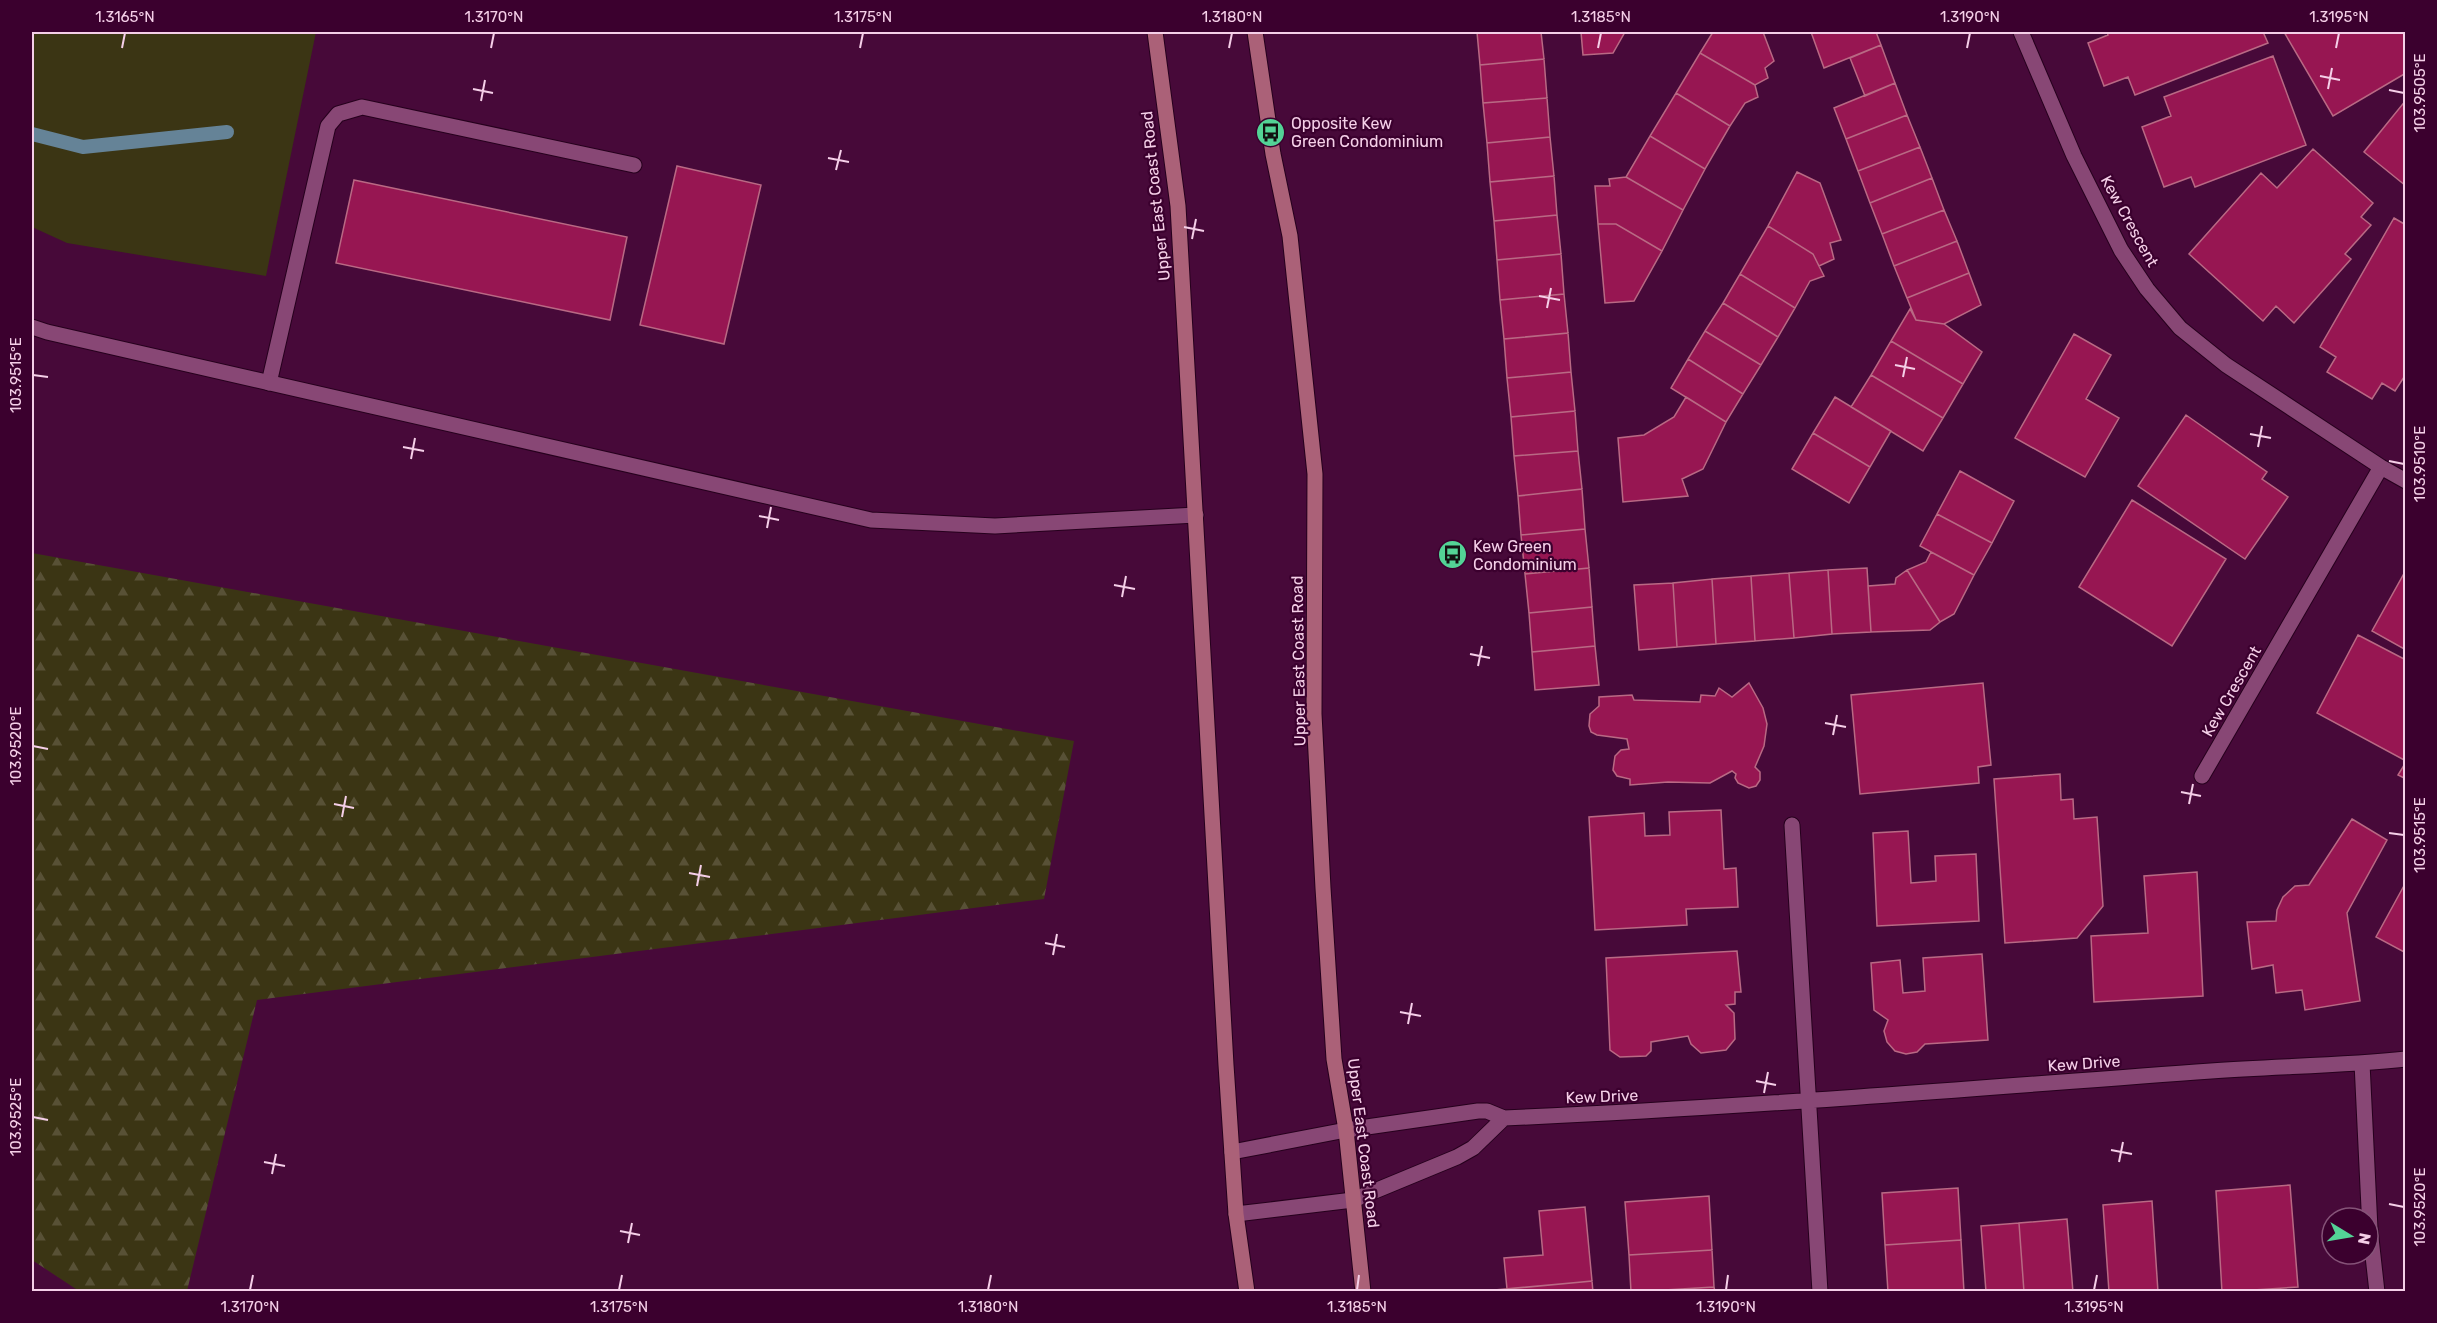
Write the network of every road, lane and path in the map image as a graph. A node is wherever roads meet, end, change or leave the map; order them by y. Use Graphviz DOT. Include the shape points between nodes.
graph roads {
  1 [pos="1155,32"];
  2 [pos="1255,32"];
  3 [pos="2020,32"];
  4 [pos="634,165"];
  5 [pos="32,327"];
  6 [pos="269,383"];
  7 [pos="2381,467"];
  8 [pos="2406,481"];
  9 [pos="1196,514"];
  10 [pos="2202,776"];
  11 [pos="1792,825"];
  12 [pos="2406,1059"];
  13 [pos="2362,1064"];
  14 [pos="1809,1102"];
  15 [pos="1504,1118"];
  16 [pos="1347,1130"];
  17 [pos="1232,1152"];
  18 [pos="1353,1200"];
  19 [pos="1236,1214"];
  20 [pos="1247,1292"];
  21 [pos="1363,1292"];
  22 [pos="1820,1292"];
  23 [pos="2377,1292"];
  1 -- 9 [label="main road, Upper East Coast Road" via="1178,207"];
  2 -- 16 [label="main road, Upper East Coast Road" via="1290,236 1315,474 1314,714 1334,1059"];
  3 -- 7 [label="street, Kew Crescent" via="2074,156 2121,250 2147,289 2180,328 2226,365"];
  4 -- 6 [label="street" via="363,107 338,114 328,126"];
  5 -- 6 [label="street"];
  6 -- 9 [label="street" via="871,520 995,526"];
  7 -- 8 [label="street, Kew Crescent"];
  7 -- 10 [label="street, Kew Crescent"];
  9 -- 17 [label="main road, Upper East Coast Road"];
  11 -- 14 [label="street"];
  12 -- 13 [label="street, Kew Drive"];
  13 -- 14 [label="street, Kew Drive" via="2209,1071"];
  13 -- 23 [label="street"];
  14 -- 15 [label="street, Kew Drive"];
  14 -- 22 [label="street"];
  15 -- 16 [label="street, Kew Drive" via="1478,1111"];
  15 -- 18 [label="street" via="1473,1148 1457,1157"];
  16 -- 17 [label="street, Kew Drive"];
  16 -- 18 [label="main road, Upper East Coast Road"];
  17 -- 19 [label="main road, Upper East Coast Road"];
  18 -- 19 [label="street"];
  18 -- 21 [label="main road, Upper East Coast Road"];
  19 -- 20 [label="main road, Upper East Coast Road"];
}
